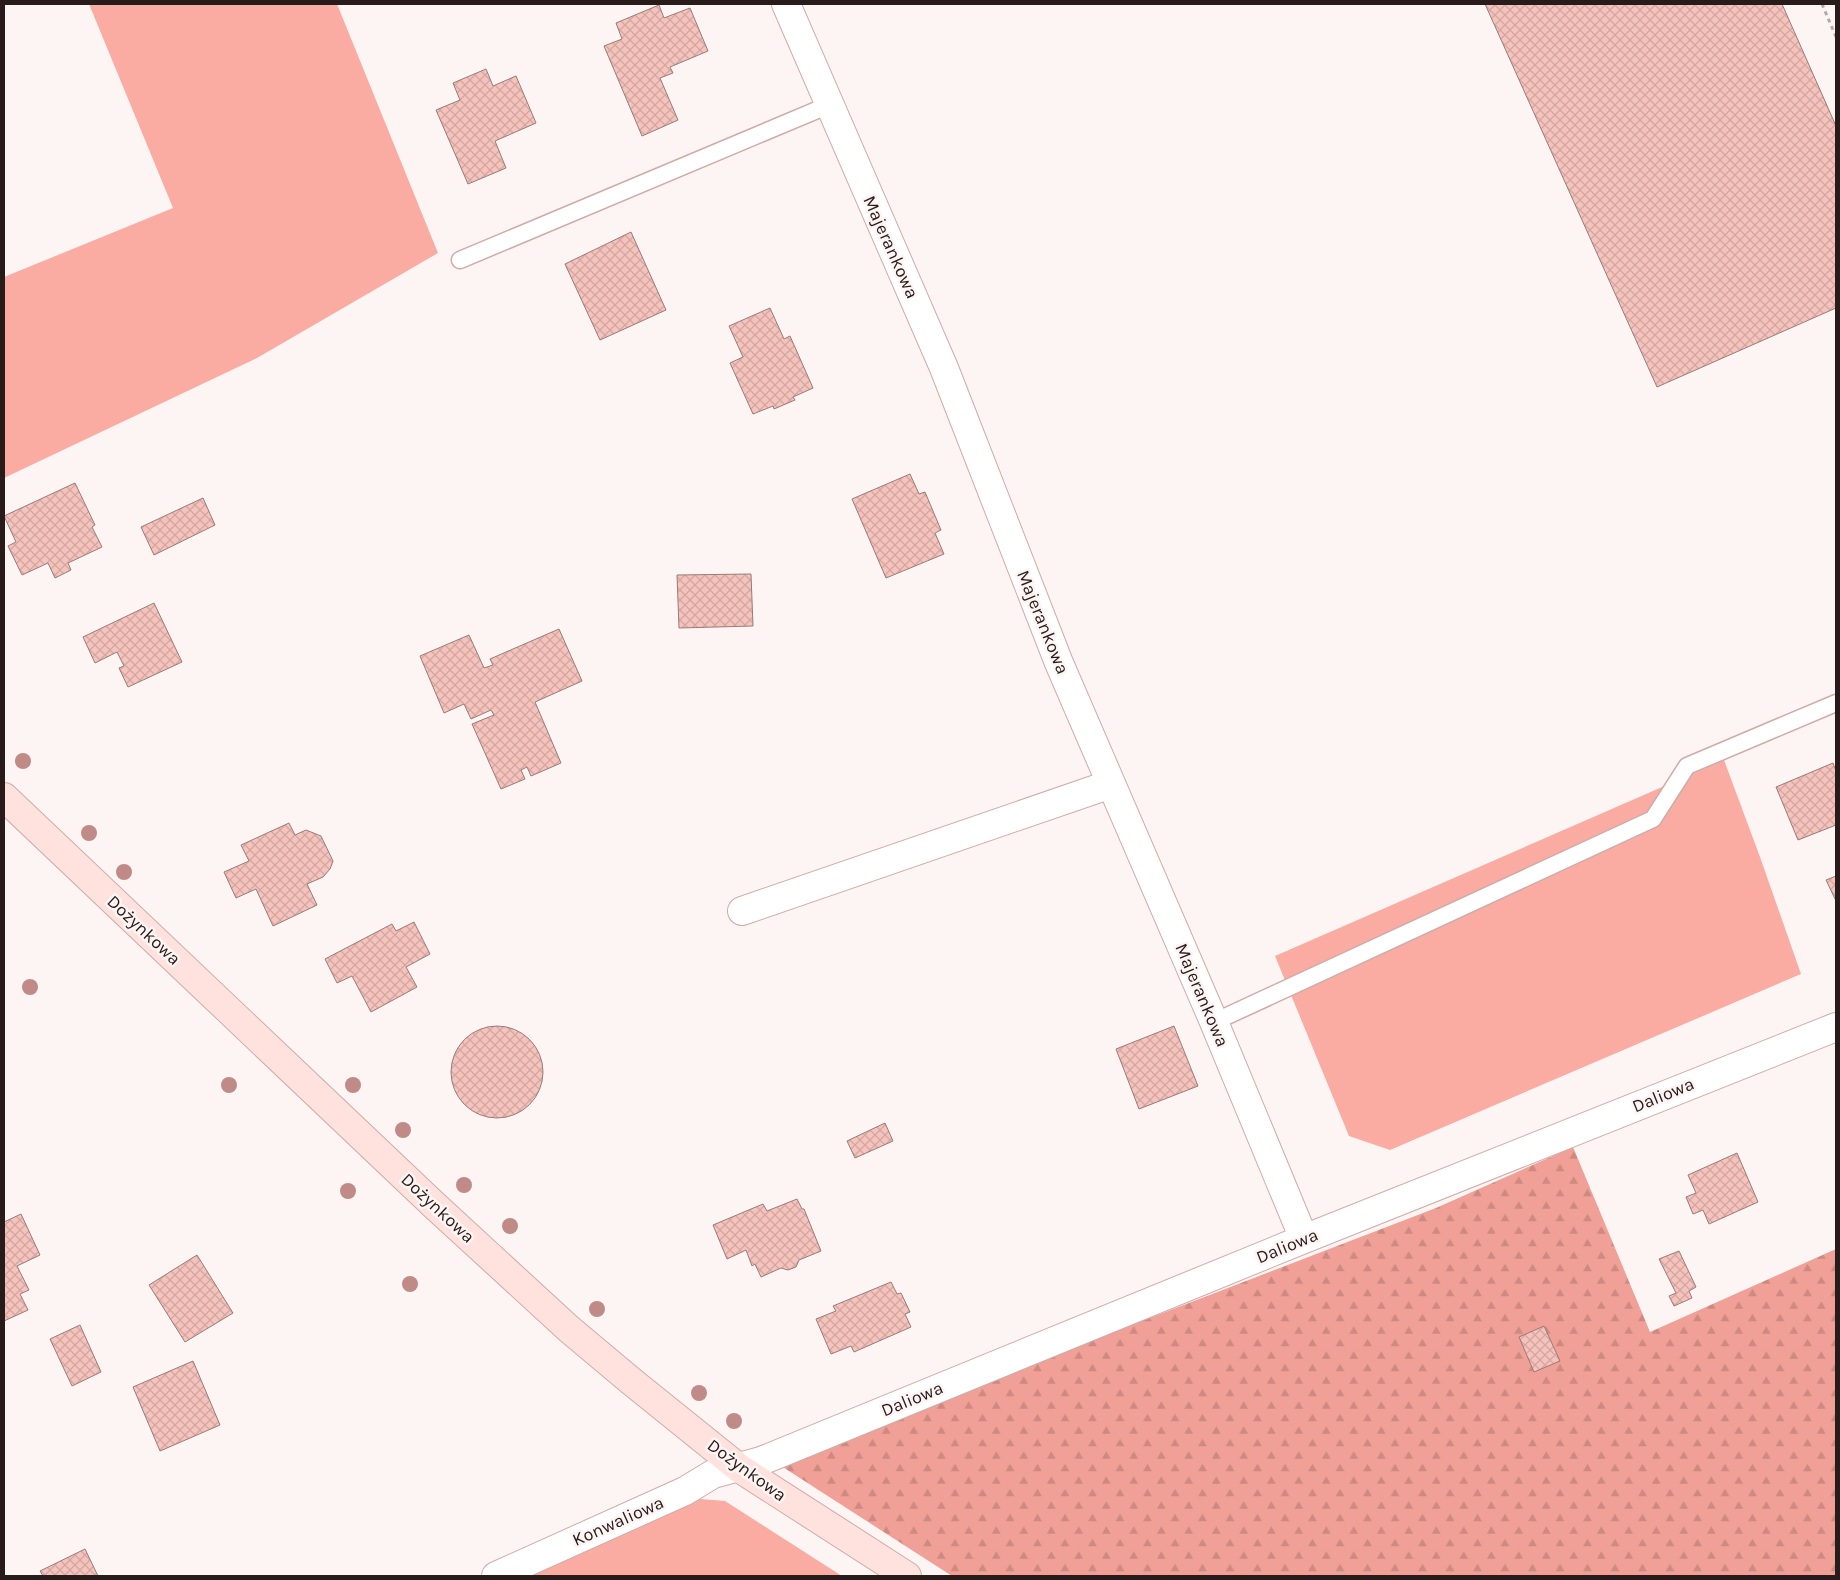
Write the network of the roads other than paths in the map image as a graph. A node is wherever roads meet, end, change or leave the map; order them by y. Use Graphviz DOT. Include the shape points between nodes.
graph roads {
  1 [pos="786,4"];
  2 [pos="829,105"];
  3 [pos="460,260"];
  4 [pos="1836,703"];
  5 [pos="1111,784"];
  6 [pos="4,797"];
  7 [pos="742,911"];
  8 [pos="1214,1022"];
  9 [pos="1836,1027"];
  10 [pos="1304,1239"];
  11 [pos="739,1468"];
  12 [pos="496,1576"];
  13 [pos="907,1576"];
  1 -- 2 [label="street, Majerankowa"];
  2 -- 3 [label="lane"];
  2 -- 5 [label="street, Majerankowa" via="944,368 1059,663"];
  4 -- 8 [label="lane" via="1688,766 1653,819"];
  5 -- 7 [label="street"];
  5 -- 8 [label="street, Majerankowa"];
  6 -- 11 [label="street, Dożynkowa" via="569,1329"];
  8 -- 10 [label="street, Majerankowa"];
  9 -- 10 [label="street, Daliowa"];
  10 -- 11 [label="street, Daliowa"];
  11 -- 12 [label="street, Konwaliowa" via="713,1474 685,1491"];
  11 -- 13 [label="street, Dożynkowa"];
}
